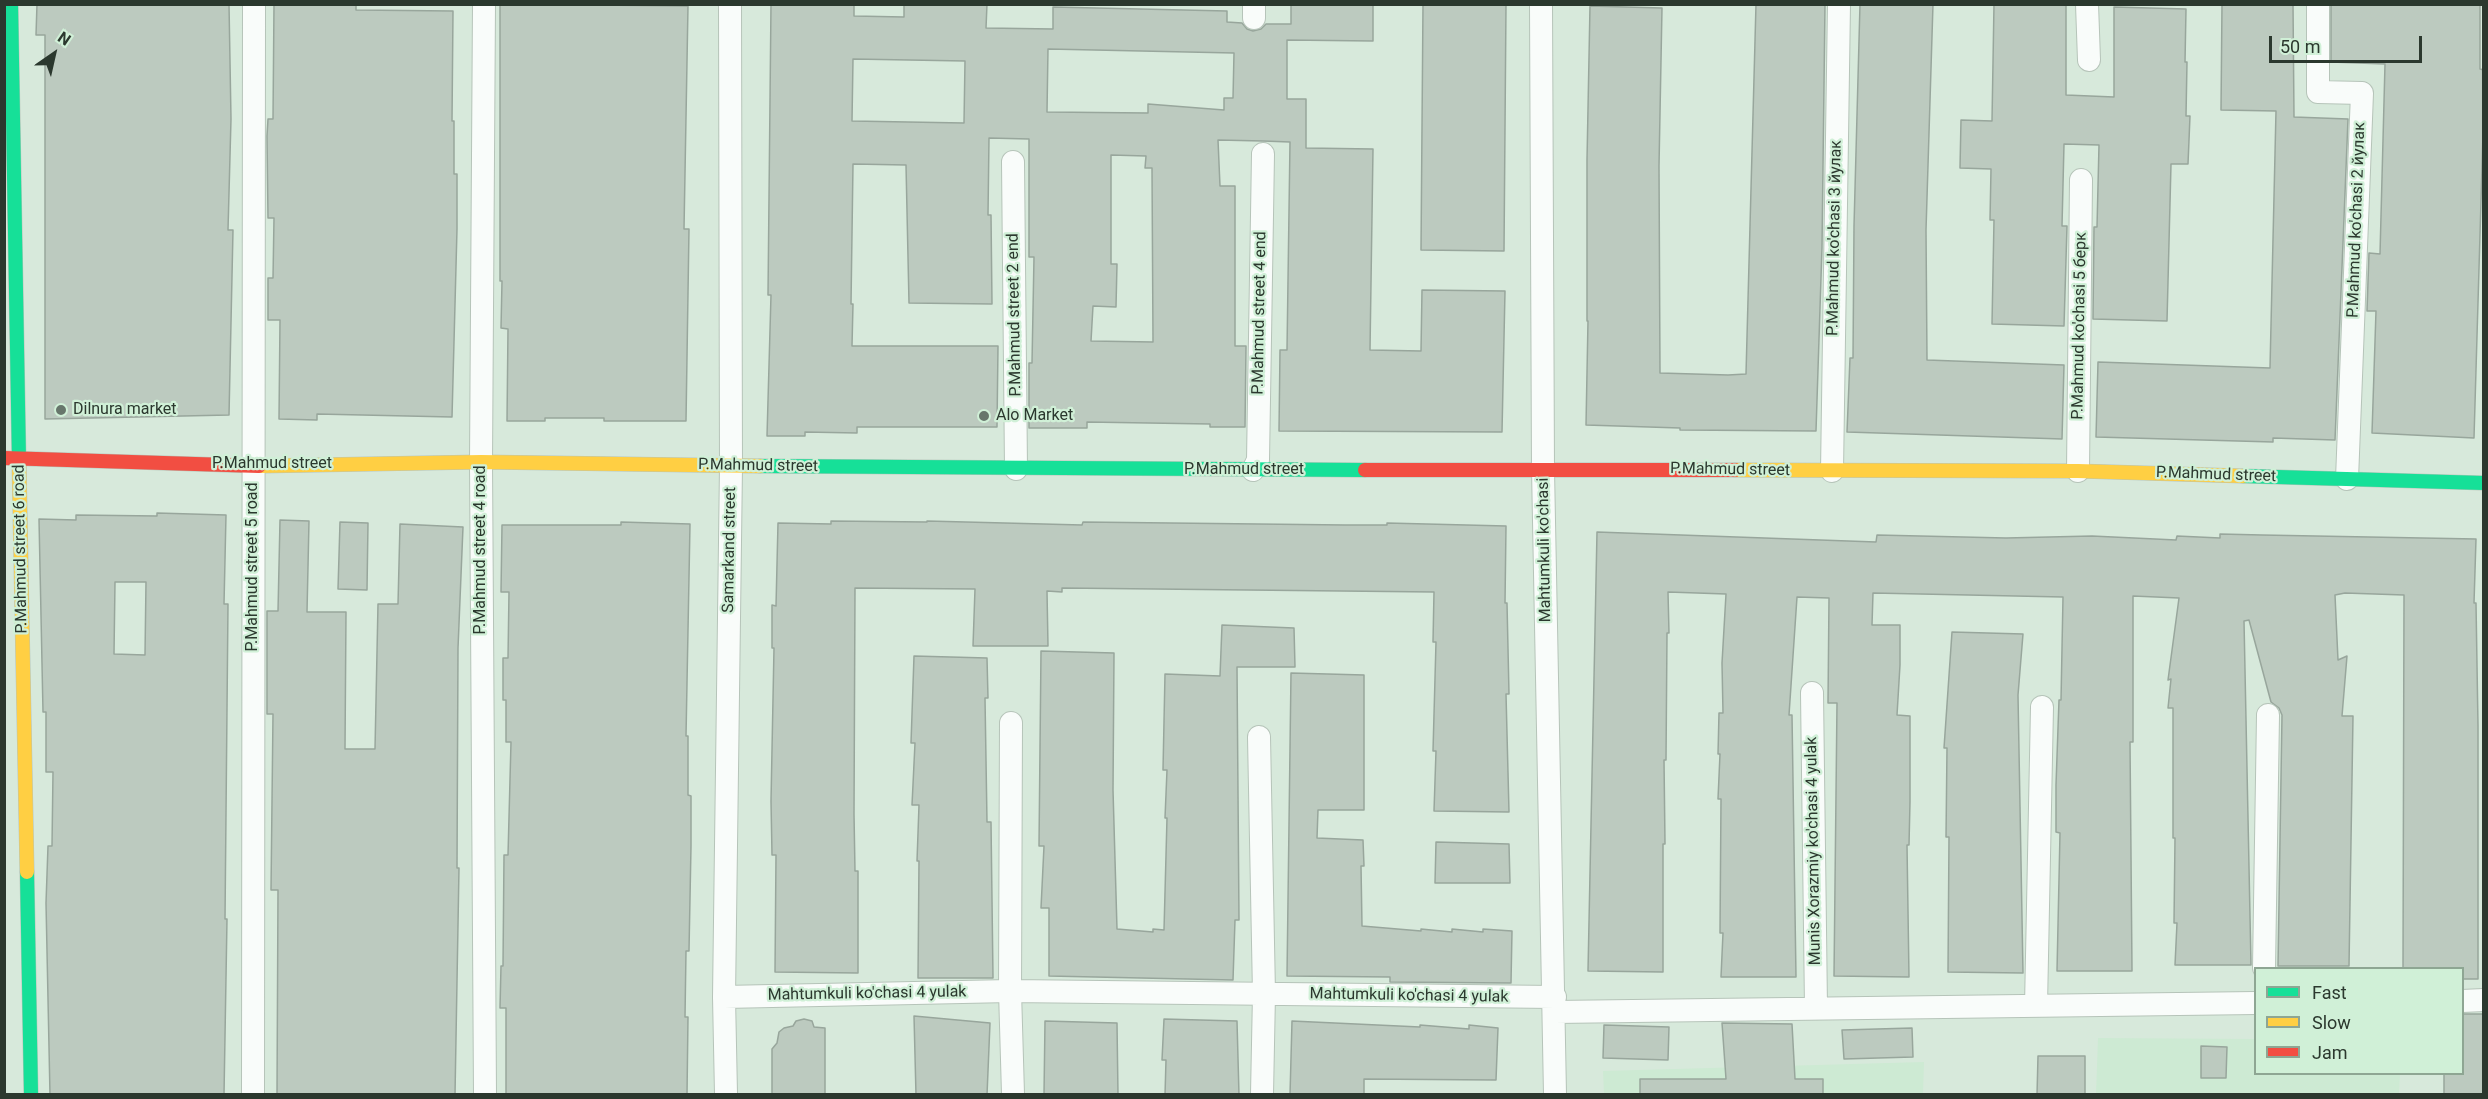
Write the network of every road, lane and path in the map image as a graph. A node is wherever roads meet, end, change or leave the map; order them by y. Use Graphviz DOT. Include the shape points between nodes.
graph roads {
  1 [pos="11,4"];
  2 [pos="254,4"];
  3 [pos="484,4"];
  4 [pos="730,4"];
  5 [pos="1541,4"];
  6 [pos="1839,4"];
  7 [pos="2087,4"];
  8 [pos="2318,4"];
  9 [pos="2089,60"];
  10 [pos="1263,154"];
  11 [pos="1013,162"];
  12 [pos="2081,180"];
  13 [pos="4,458"];
  14 [pos="19,458"];
  15 [pos="481,462"];
  16 [pos="253,466"];
  17 [pos="731,466"];
  18 [pos="1016,469"];
  19 [pos="1543,469"];
  20 [pos="1253,470"];
  21 [pos="1832,471"];
  22 [pos="2078,471"];
  23 [pos="2348,479"];
  24 [pos="2484,483"];
  25 [pos="1812,693"];
  26 [pos="2042,707"];
  27 [pos="2268,715"];
  28 [pos="1011,723"];
  29 [pos="1259,737"];
  30 [pos="2264,967"];
  31 [pos="1010,991"];
  32 [pos="1264,994"];
  33 [pos="724,997"];
  34 [pos="2484,1000"];
  35 [pos="2464,1001"];
  36 [pos="2254,1003"];
  37 [pos="1555,1004"];
  38 [pos="2036,1006"];
  39 [pos="1816,1008"];
  40 [pos="31,1095"];
  41 [pos="253,1095"];
  42 [pos="485,1095"];
  43 [pos="726,1095"];
  44 [pos="1013,1095"];
  45 [pos="1262,1095"];
  46 [pos="1555,1095"];
  1 -- 14 [label="street, P.Mahmud street 6 road"];
  2 -- 16 [label="street, P.Mahmud street 5 road"];
  3 -- 15 [label="street, P.Mahmud street 4 road"];
  4 -- 17 [label="street, Samarkand street"];
  5 -- 19 [label="street, Mahtumkuli ko'chasi"];
  6 -- 21 [label="street, P.Mahmud ko'chasi 3 йулак"];
  7 -- 9 [label="street"];
  8 -- 23 [label="street, P.Mahmud ko'chasi 2 йулак" via="2318,92 2362,93"];
  10 -- 20 [label="street, P.Mahmud street 4 end" via="1258,460"];
  11 -- 18 [label="street, P.Mahmud street 2 end"];
  12 -- 22 [label="street, P.Mahmud ko'chasi 5 берк"];
  13 -- 14 [label="street, P.Mahmud street"];
  14 -- 16 [label="street, P.Mahmud street"];
  14 -- 40 [label="street, P.Mahmud street 6 road"];
  15 -- 16 [label="street, P.Mahmud street"];
  15 -- 17 [label="street, P.Mahmud street"];
  15 -- 42 [label="street, P.Mahmud street 4 road"];
  16 -- 41 [label="street, P.Mahmud street 5 road"];
  17 -- 18 [label="street, P.Mahmud street"];
  17 -- 33 [label="street, Samarkand street"];
  18 -- 20 [label="street, P.Mahmud street"];
  19 -- 20 [label="street, P.Mahmud street"];
  19 -- 21 [label="street, P.Mahmud street"];
  19 -- 37 [label="street, Mahtumkuli ko'chasi"];
  21 -- 22 [label="street, P.Mahmud street"];
  22 -- 23 [label="street, P.Mahmud street"];
  23 -- 24 [label="street, P.Mahmud street"];
  25 -- 39 [label="street, Munis Xorazmiy ko'chasi 4 yulak"];
  26 -- 38 [label="street"];
  27 -- 30 [label="street"];
  28 -- 31 [label="street"];
  29 -- 32 [label="street"];
  31 -- 32 [label="street, Mahtumkuli ko'chasi 4 yulak"];
  31 -- 33 [label="street, Mahtumkuli ko'chasi 4 yulak"];
  31 -- 44 [label="street"];
  32 -- 37 [label="street, Mahtumkuli ko'chasi 4 yulak"];
  32 -- 45 [label="street"];
  33 -- 43 [label="street, Samarkand street"];
  34 -- 35 [label="street"];
  36 -- 38 [label="street"];
  37 -- 39 [label="street"];
  37 -- 46 [label="street, Mahtumkuli ko'chasi"];
  38 -- 39 [label="street"];
}
